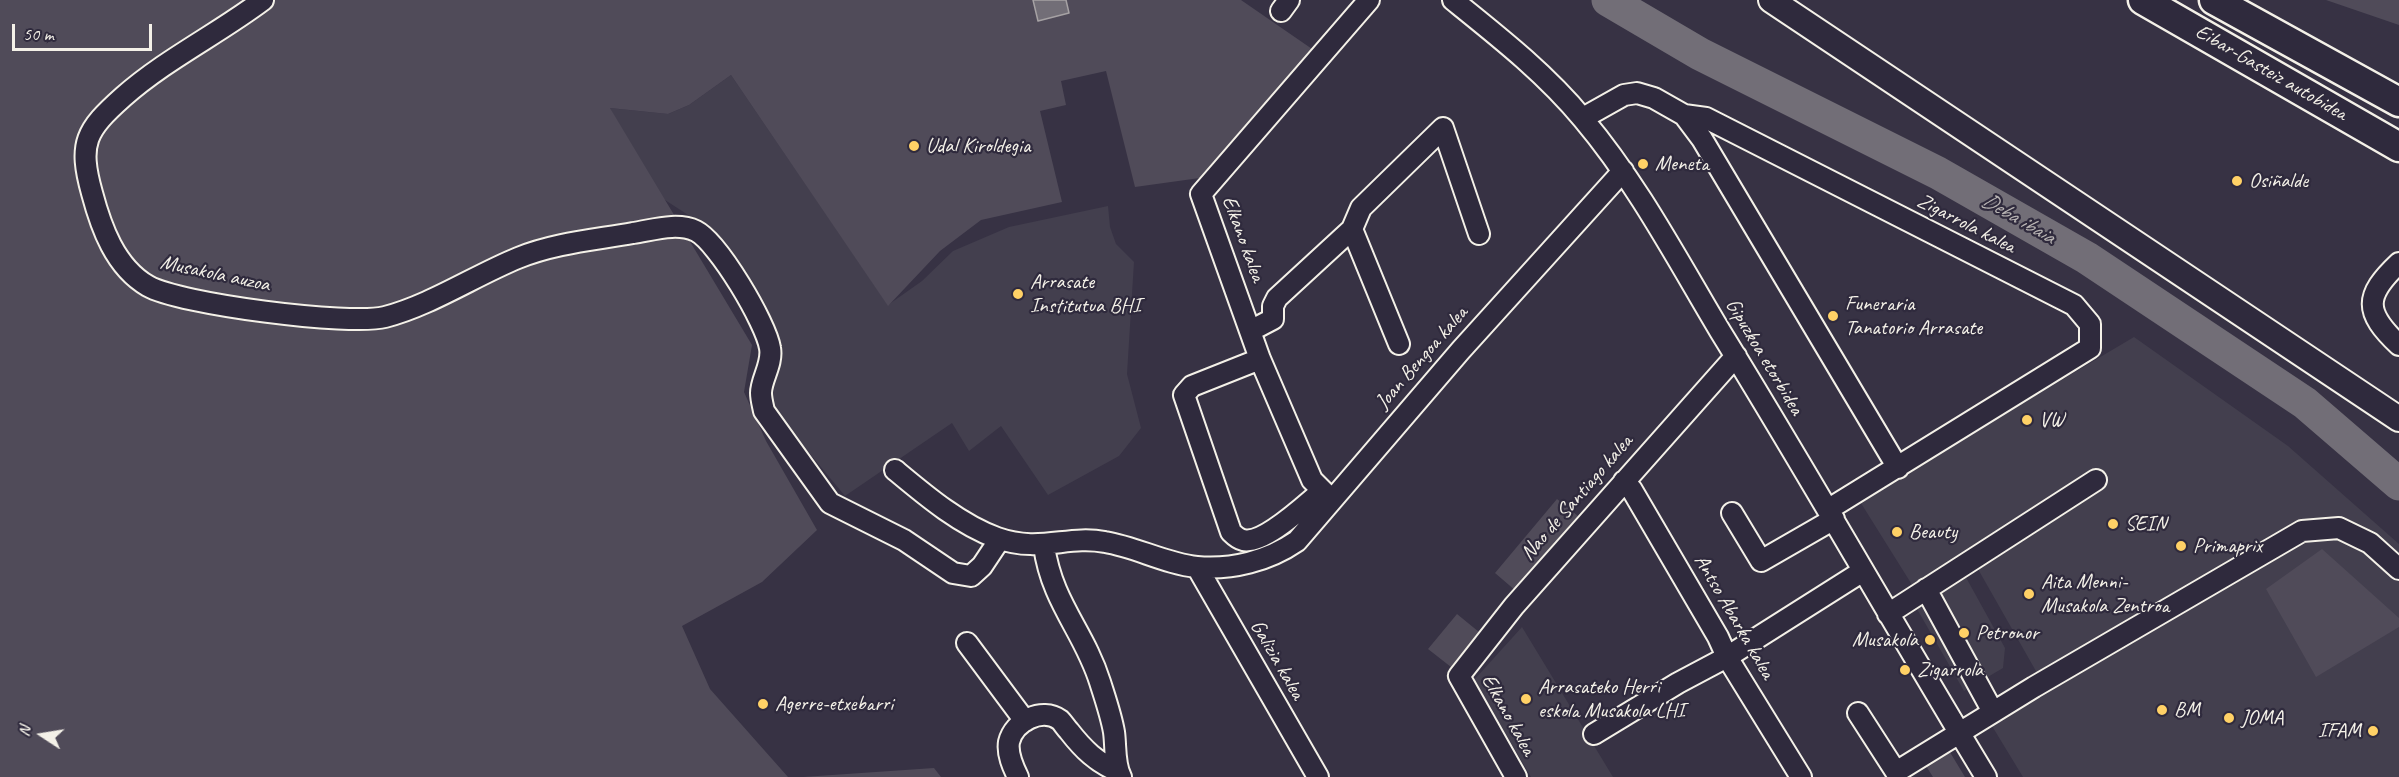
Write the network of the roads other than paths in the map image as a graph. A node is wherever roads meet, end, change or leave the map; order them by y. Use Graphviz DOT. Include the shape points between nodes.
graph roads {
  1 [pos="263,0"];
  2 [pos="1370,0"];
  3 [pos="1453,0"];
  4 [pos="1771,0"];
  5 [pos="2143,0"];
  6 [pos="2214,0"];
  7 [pos="2399,102"];
  8 [pos="1684,115"];
  9 [pos="1583,118"];
  10 [pos="2399,147"];
  11 [pos="1623,171"];
  12 [pos="1352,229"];
  13 [pos="1479,234"];
  14 [pos="2396,266"];
  15 [pos="1252,330"];
  16 [pos="1399,344"];
  17 [pos="2399,345"];
  18 [pos="1736,356"];
  19 [pos="1260,359"];
  20 [pos="2399,419"];
  21 [pos="1898,468"];
  22 [pos="895,470"];
  23 [pos="2096,480"];
  24 [pos="1624,481"];
  25 [pos="1327,495"];
  26 [pos="1731,513"];
  27 [pos="1831,514"];
  28 [pos="1000,539"];
  29 [pos="1044,546"];
  30 [pos="1197,567"];
  31 [pos="2399,569"];
  32 [pos="1863,571"];
  33 [pos="1926,589"];
  34 [pos="1888,614"];
  35 [pos="967,644"];
  36 [pos="1727,657"];
  37 [pos="1459,676"];
  38 [pos="1993,712"];
  39 [pos="1858,713"];
  40 [pos="1025,721"];
  41 [pos="1959,732"];
  42 [pos="1594,734"];
  43 [pos="1120,774"];
  44 [pos="1018,777"];
  45 [pos="1318,777"];
  46 [pos="1516,777"];
  47 [pos="1801,777"];
  48 [pos="1986,777"];
  1 -- 28 [label="street, Musakola auzoa" via="131,90 93,125 86,141 86,166 106,236 123,265 149,287 215,303 358,320 408,309 542,250 677,226 696,231 712,243 763,326 771,351 761,393 765,411 830,503 904,540 953,573 971,576"];
  2 -- 15 [label="street, Elkano kalea" via="1201,194"];
  3 -- 9 [label="street, Gipuzkoa etorbidea" via="1523,58"];
  4 -- 20 [label="main road"];
  5 -- 10 [label="highway, Eibar-Gasteiz autobidea"];
  6 -- 7 [label="highway, Eibar-Gasteiz autobidea"];
  8 -- 9 [label="street, Zigarrola kalea" via="1637,93 1624,94"];
  8 -- 21 [label="street, Zigarrola kalea"];
  8 -- 21 [label="street, Zigarrola kalea" via="1706,118 2074,305 2090,324 2090,348"];
  9 -- 11 [label="street, Gipuzkoa etorbidea"];
  11 -- 18 [label="street, Gipuzkoa etorbidea"];
  11 -- 25 [label="street, Joan Bengoa kalea"];
  12 -- 13 [label="street" via="1361,208 1443,128"];
  12 -- 15 [label="street" via="1277,298 1273,319"];
  12 -- 16 [label="street"];
  14 -- 17 [label="street" via="2373,292 2373,313"];
  15 -- 19 [label="street, Elkano kalea"];
  18 -- 24 [label="street, Nao de Santiago kalea"];
  18 -- 27 [label="street, Gipuzkoa etorbidea"];
  19 -- 25 [label="street, Elkano kalea" via="1312,480"];
  19 -- 25 [label="street" via="1192,386 1184,395 1231,532 1241,540 1249,540 1281,527"];
  21 -- 27 [label="street, Zigarrola kalea"];
  22 -- 28 [label="street, Joan Bengoa kalea" via="963,521"];
  23 -- 33 [label="street"];
  24 -- 36 [label="street, Antso Abarka kalea" via="1644,509"];
  24 -- 37 [label="street, Nao de Santiago kalea" via="1514,606"];
  25 -- 30 [label="street, Joan Bengoa kalea" via="1297,542 1268,559"];
  26 -- 27 [label="street, Zigarrola kalea" via="1761,561"];
  27 -- 32 [label="street, Gipuzkoa etorbidea"];
  28 -- 29 [label="street, Joan Bengoa kalea"];
  29 -- 30 [label="street, Joan Bengoa kalea" via="1084,540 1105,542"];
  29 -- 43 [label="street" via="1056,594 1100,680 1114,731"];
  30 -- 45 [label="street, Galizia kalea"];
  31 -- 38 [label="street" via="2370,543 2339,528 2302,531"];
  32 -- 34 [label="street, Gipuzkoa etorbidea"];
  32 -- 36 [label="street"];
  33 -- 34 [label="street"];
  33 -- 38 [label="street"];
  34 -- 41 [label="street, Gipuzkoa etorbidea"];
  35 -- 40 [label="street"];
  36 -- 42 [label="street"];
  36 -- 47 [label="street, Antso Abarka kalea"];
  37 -- 46 [label="street, Elkano kalea"];
  38 -- 41 [label="street"];
  39 -- 41 [label="street" via="1896,772"];
  40 -- 43 [label="street" via="1044,714 1060,720 1100,765"];
  40 -- 44 [label="street" via="1016,728 1009,743"];
  41 -- 48 [label="street, Gipuzkoa etorbidea"];
}
